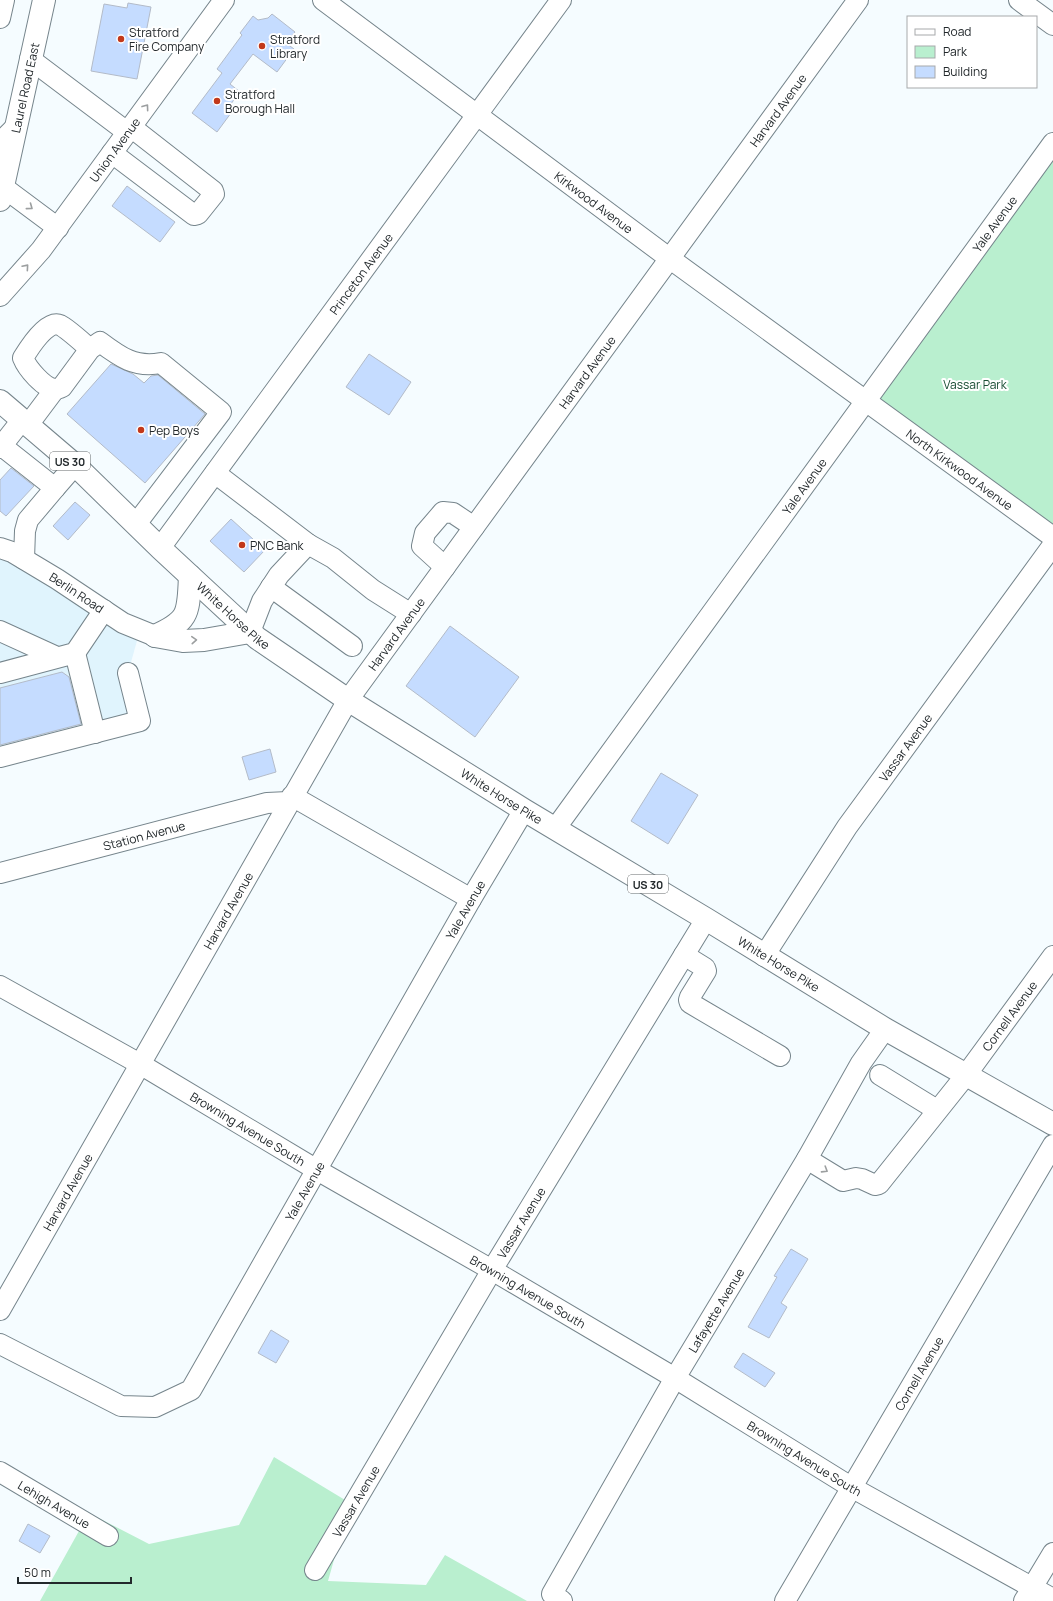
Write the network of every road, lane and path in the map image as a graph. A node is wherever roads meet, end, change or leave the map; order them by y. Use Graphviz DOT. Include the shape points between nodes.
graph roads {
  1 [pos="4,0"];
  2 [pos="44,0"];
  3 [pos="224,0"];
  4 [pos="323,0"];
  5 [pos="561,0"];
  6 [pos="858,0"];
  7 [pos="1019,0"];
  8 [pos="0,18"];
  9 [pos="1053,25"];
  10 [pos="30,59"];
  11 [pos="478,116"];
  12 [pos="129,129"];
  13 [pos="7,137"];
  14 [pos="1053,143"];
  15 [pos="112,153"];
  16 [pos="1,193"];
  17 [pos="58,228"];
  18 [pos="669,258"];
  19 [pos="0,296"];
  20 [pos="90,350"];
  21 [pos="56,389"];
  22 [pos="0,401"];
  23 [pos="866,402"];
  24 [pos="25,422"];
  25 [pos="207,431"];
  26 [pos="1,447"];
  27 [pos="231,452"];
  28 [pos="74,465"];
  29 [pos="216,473"];
  30 [pos="55,488"];
  31 [pos="136,524"];
  32 [pos="474,527"];
  33 [pos="1053,537"];
  34 [pos="308,544"];
  35 [pos="1053,545"];
  36 [pos="0,548"];
  37 [pos="160,548"];
  38 [pos="24,559"];
  39 [pos="445,567"];
  40 [pos="190,576"];
  41 [pos="271,587"];
  42 [pos="104,610"];
  43 [pos="411,614"];
  44 [pos="0,631"];
  45 [pos="250,632"];
  46 [pos="155,636"];
  47 [pos="352,646"];
  48 [pos="66,655"];
  49 [pos="0,673"];
  50 [pos="128,673"];
  51 [pos="348,700"];
  52 [pos="95,733"];
  53 [pos="0,757"];
  54 [pos="290,799"];
  55 [pos="524,810"];
  56 [pos="554,829"];
  57 [pos="1,875"];
  58 [pos="471,899"];
  59 [pos="706,919"];
  60 [pos="684,955"];
  61 [pos="764,956"];
  62 [pos="1053,956"];
  63 [pos="0,986"];
  64 [pos="885,1029"];
  65 [pos="780,1056"];
  66 [pos="140,1064"];
  67 [pos="880,1075"];
  68 [pos="966,1075"];
  69 [pos="937,1110"];
  70 [pos="1053,1124"];
  71 [pos="1053,1145"];
  72 [pos="807,1159"];
  73 [pos="317,1170"];
  74 [pos="492,1270"];
  75 [pos="0,1310"];
  76 [pos="0,1344"];
  77 [pos="675,1378"];
  78 [pos="0,1472"];
  79 [pos="852,1487"];
  80 [pos="108,1536"];
  81 [pos="1053,1553"];
  82 [pos="315,1570"];
  83 [pos="1028,1594"];
  84 [pos="557,1598"];
  85 [pos="1053,1599"];
  86 [pos="785,1601"];
  1 -- 8 [label="street"];
  2 -- 10 [label="main road, Laurel Road East"];
  12 -- 3 [label="street, Union Avenue, one-way"];
  4 -- 11 [label="street, Kirkwood Avenue"];
  5 -- 11 [label="street, Princeton Avenue"];
  6 -- 18 [label="street, Harvard Avenue"];
  7 -- 9 [label="street"];
  10 -- 12 [label="street"];
  10 -- 13 [label="main road, Laurel Road East"];
  11 -- 18 [label="street, Kirkwood Avenue"];
  11 -- 27 [label="street, Princeton Avenue"];
  12 -- 15 [label="street, Union Avenue"];
  12 -- 15 [label="street" via="214,194 198,214 194,214"];
  13 -- 16 [label="main road, Laurel Road East"];
  14 -- 23 [label="street, Yale Avenue"];
  15 -- 17 [label="street, Union Avenue"];
  16 -- 17 [label="street, one-way"];
  19 -- 17 [label="street, Union Avenue, one-way"];
  18 -- 23 [label="street, Kirkwood Avenue"];
  18 -- 32 [label="street, Harvard Avenue"];
  20 -- 21 [label="street" via="62,388"];
  20 -- 21 [label="street" via="60,324 47,327 23,358 26,367 33,374 49,387"];
  20 -- 25 [label="street" via="100,342 116,355 131,361 144,364 161,363 221,412"];
  21 -- 24 [label="street"];
  22 -- 24 [label="main road, White Horse Pike / US 30"];
  23 -- 33 [label="street, North Kirkwood Avenue"];
  23 -- 56 [label="street, Yale Avenue"];
  24 -- 26 [label="street"];
  24 -- 28 [label="main road, White Horse Pike / US 30"];
  25 -- 27 [label="street"];
  25 -- 31 [label="street"];
  26 -- 30 [label="street"];
  27 -- 29 [label="street, Princeton Avenue"];
  28 -- 30 [label="street"];
  28 -- 31 [label="main road, White Horse Pike / US 30"];
  29 -- 34 [label="street"];
  29 -- 37 [label="street, Princeton Avenue"];
  30 -- 38 [label="street" via="27,523"];
  31 -- 37 [label="main road, White Horse Pike / US 30"];
  32 -- 39 [label="street, Harvard Avenue"];
  32 -- 39 [label="street" via="454,513 443,512 425,533 422,546"];
  34 -- 41 [label="street" via="279,574"];
  34 -- 43 [label="street" via="333,558 373,590"];
  35 -- 61 [label="street, Vassar Avenue" via="847,827"];
  36 -- 38 [label="street, Berlin Road"];
  37 -- 40 [label="main road, White Horse Pike / US 30"];
  38 -- 42 [label="street, Berlin Road"];
  39 -- 43 [label="street, Harvard Avenue"];
  40 -- 45 [label="main road, White Horse Pike / US 30"];
  40 -- 46 [label="main road" via="186,614 177,625"];
  41 -- 45 [label="street" via="262,601"];
  41 -- 47 [label="street"];
  42 -- 46 [label="street, Berlin Road" via="124,623"];
  42 -- 48 [label="street"];
  43 -- 51 [label="street, Harvard Avenue"];
  44 -- 48 [label="street"];
  46 -- 45 [label="main road, one-way" via="183,641"];
  45 -- 51 [label="main road, White Horse Pike / US 30"];
  48 -- 49 [label="street"];
  48 -- 52 [label="street"];
  50 -- 52 [label="street" via="140,721"];
  51 -- 54 [label="street, Harvard Avenue"];
  51 -- 55 [label="main road, White Horse Pike / US 30"];
  52 -- 53 [label="street"];
  54 -- 57 [label="street, Station Avenue"];
  54 -- 58 [label="street"];
  54 -- 66 [label="street, Harvard Avenue"];
  55 -- 56 [label="main road, White Horse Pike / US 30"];
  55 -- 58 [label="street, Yale Avenue"];
  56 -- 59 [label="main road, White Horse Pike / US 30"];
  58 -- 73 [label="street, Yale Avenue"];
  59 -- 60 [label="street, Vassar Avenue"];
  59 -- 61 [label="main road, White Horse Pike / US 30"];
  60 -- 65 [label="street" via="706,971 690,997 690,1003"];
  60 -- 74 [label="street, Vassar Avenue"];
  61 -- 64 [label="main road, White Horse Pike / US 30"];
  62 -- 68 [label="street, Cornell Avenue"];
  63 -- 66 [label="street, Browning Avenue South"];
  64 -- 68 [label="main road, White Horse Pike / US 30"];
  64 -- 72 [label="street, Lafayette Avenue" via="861,1063"];
  66 -- 73 [label="street, Browning Avenue South"];
  66 -- 75 [label="street, Harvard Avenue"];
  67 -- 69 [label="street"];
  68 -- 69 [label="street, Cornell Avenue"];
  68 -- 70 [label="main road, White Horse Pike / US 30"];
  72 -- 69 [label="street, Cornell Avenue, one-way" via="843,1181 856,1178 879,1184"];
  71 -- 79 [label="street, Cornell Avenue"];
  72 -- 77 [label="street, Lafayette Avenue"];
  73 -- 74 [label="street, Browning Avenue South"];
  73 -- 76 [label="street, Yale Avenue" via="191,1390 155,1407 121,1406"];
  74 -- 77 [label="street, Browning Avenue South"];
  74 -- 82 [label="street, Vassar Avenue"];
  77 -- 79 [label="street, Browning Avenue South"];
  77 -- 84 [label="street, Lafayette Avenue"];
  78 -- 80 [label="street, Lehigh Avenue"];
  79 -- 83 [label="street, Browning Avenue South"];
  79 -- 86 [label="street, Cornell Avenue"];
  81 -- 83 [label="street"];
  83 -- 85 [label="street, Browning Avenue South"];
}
